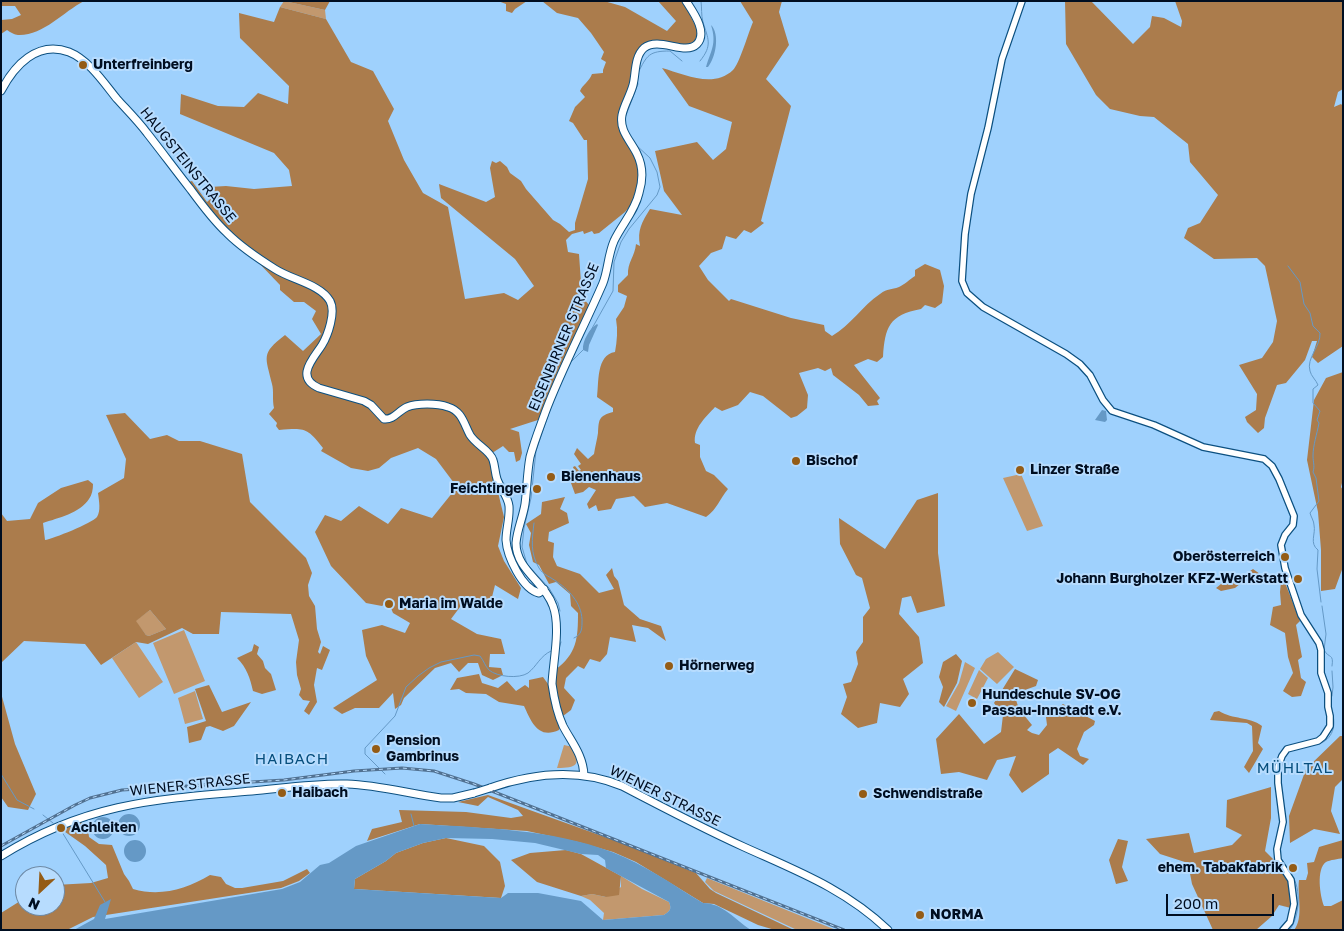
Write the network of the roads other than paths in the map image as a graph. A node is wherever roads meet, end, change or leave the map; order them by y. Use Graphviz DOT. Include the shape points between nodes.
graph roads {
  1 [pos="686,1"];
  2 [pos="1022,1"];
  3 [pos="1,91"];
  4 [pos="544,589"];
  5 [pos="584,775"];
  6 [pos="1,856"];
  7 [pos="888,930"];
  8 [pos="1283,930"];
  1 -- 4 [label="main road, EISENBIRNER STRASSE" via="701,31 697,44 689,48 662,44 650,46 643,49 638,58 622,120 624,134 641,166 640,192 614,242 604,279 554,388 530,457 517,547 524,567"];
  2 -- 8 [label="street" via="1002,59 970,202 962,257 964,287 983,307 1080,364 1112,411 1203,447 1257,457 1269,462 1279,479 1294,516 1293,525 1281,546 1285,568 1300,615 1319,643 1330,721 1327,733 1318,740 1287,749 1278,767 1283,822 1278,860 1291,880 1294,904 1290,922"];
  3 -- 4 [label="main road, HAUGSTEINSTRASSE" via="14,70 34,54 62,50 81,59 140,124 227,234 276,269 317,289 328,299 332,309 326,336 307,369 312,384 368,403 384,419 392,418 412,405 442,406 460,413 472,438 493,458 497,478 509,504 506,541 518,573 534,592"];
  4 -- 5 [label="main road, EISENBIRNER STRASSE" via="555,612 552,684 555,703 562,723 581,756"];
  5 -- 6 [label="main road, WIENER STRASSE, bridge" via="525,778 474,793 441,798 362,784 186,796 104,810 40,834"];
  5 -- 7 [label="main road, WIENER STRASSE" via="622,786 715,834 819,881 855,902"];
}
